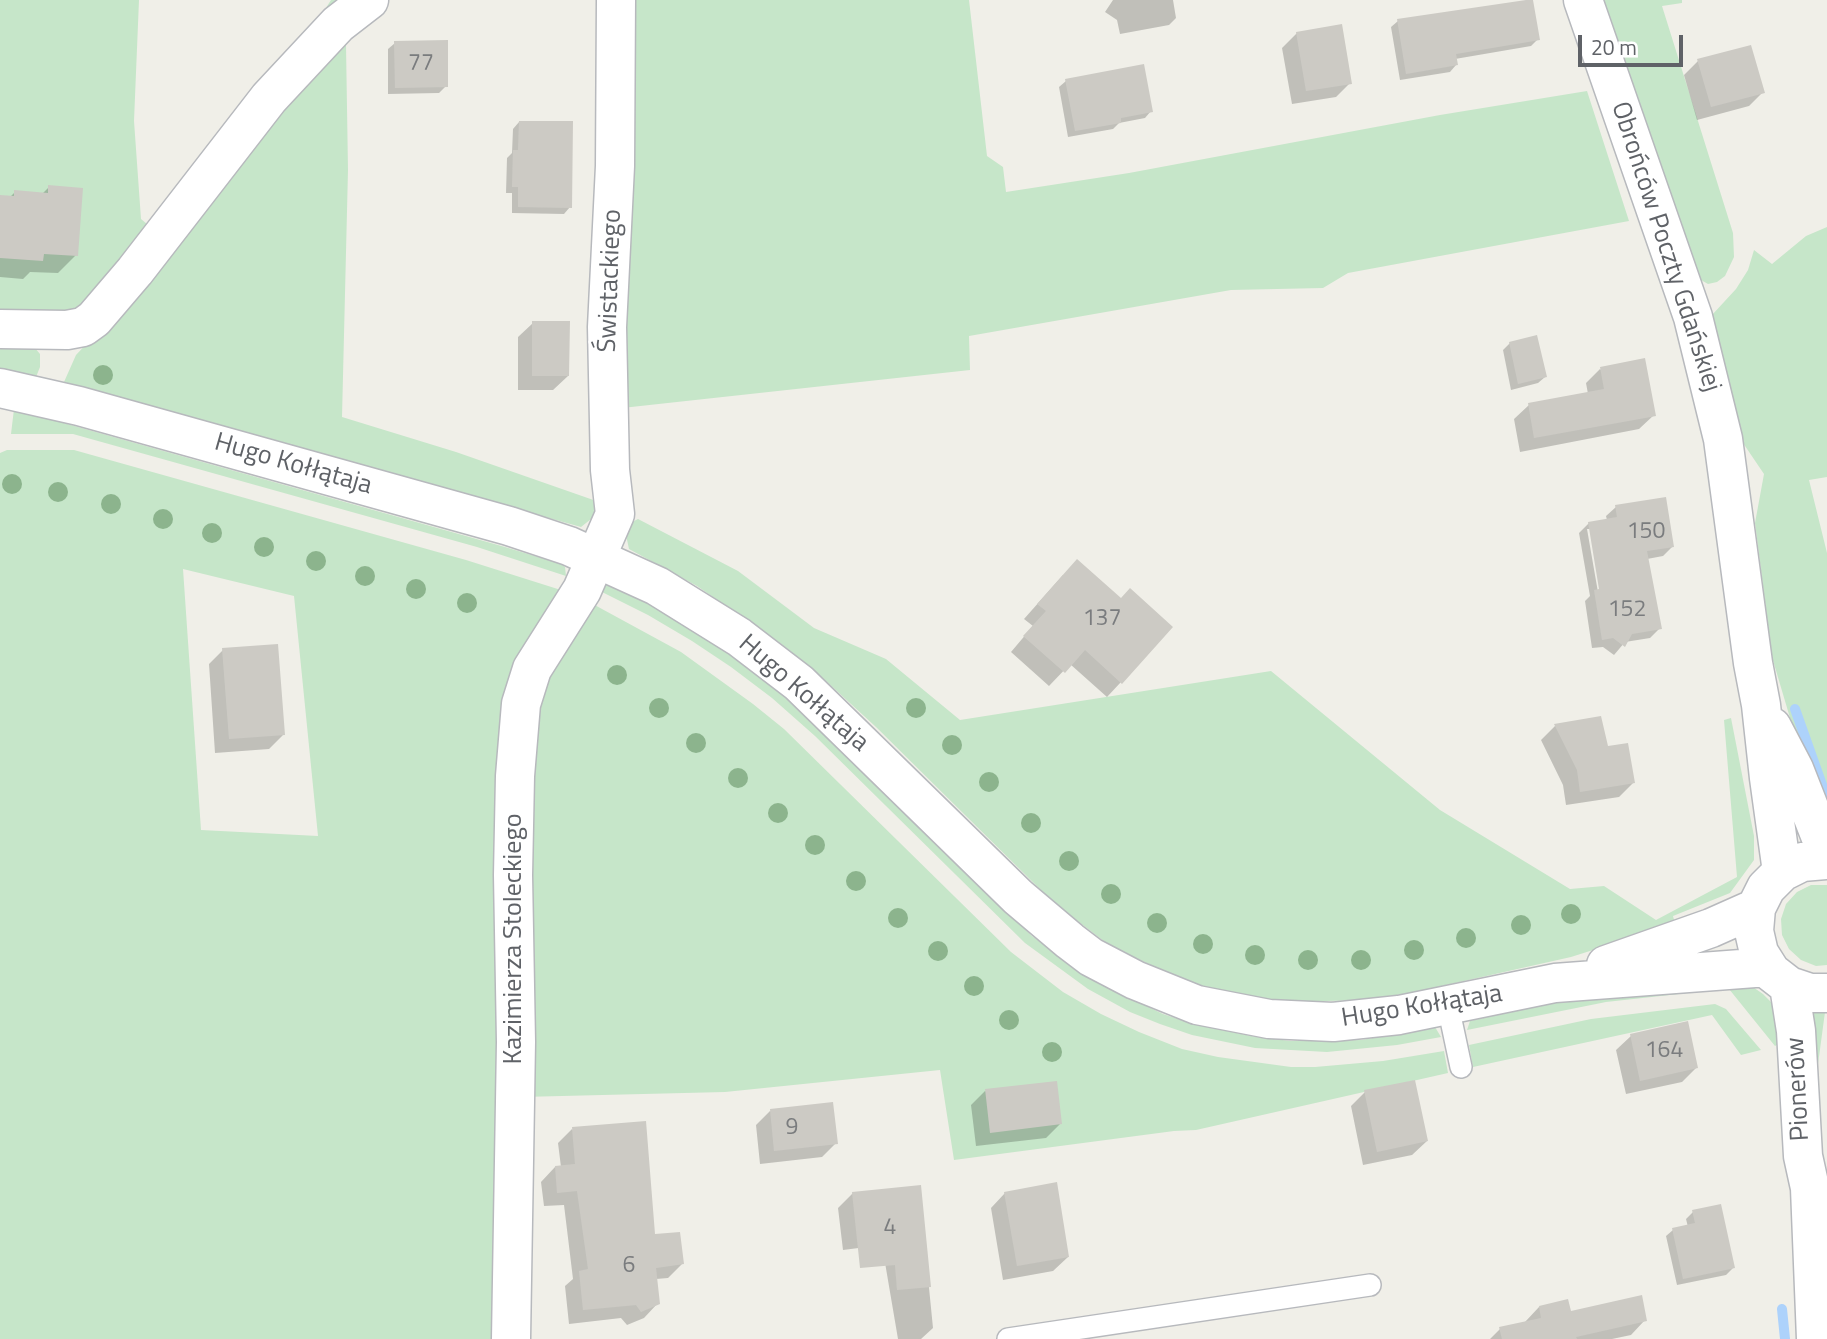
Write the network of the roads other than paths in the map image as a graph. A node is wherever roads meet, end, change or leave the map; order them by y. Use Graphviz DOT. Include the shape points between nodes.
graph roads {
  1 [pos="616,0"];
  2 [pos="1583,0"];
  3 [pos="361,4"];
  4 [pos="0,329"];
  5 [pos="0,388"];
  6 [pos="595,557"];
  7 [pos="1762,705"];
  8 [pos="1827,853"];
  9 [pos="1827,860"];
  10 [pos="1782,872"];
  11 [pos="1756,908"];
  12 [pos="1779,976"];
  13 [pos="1555,983"];
  14 [pos="1827,993"];
  15 [pos="1448,1006"];
  16 [pos="1461,1067"];
  17 [pos="1827,1102"];
  18 [pos="1810,1188"];
  19 [pos="1370,1285"];
  20 [pos="511,1339"];
  21 [pos="1008,1339"];
  22 [pos="1816,1339"];
  1 -- 6 [label="street, Świstackiego" via="615,166 607,327 615,514"];
  2 -- 7 [label="street, Obrońców Poczty Gdańskiej" via="1693,317 1709,377 1725,450"];
  3 -- 4 [label="street" via="269,98 94,319 67,330"];
  5 -- 6 [label="street, Hugo Kołłątaja" via="79,405 365,485 519,529"];
  6 -- 15 [label="street, Hugo Kołłątaja" via="713,619 799,683 1018,897 1112,969 1197,1005 1244,1016 1333,1022"];
  6 -- 20 [label="street, Kazimierza Stoleckiego" via="571,610 532,669 521,704 513,875 516,1042"];
  7 -- 8 [label="street, Obrońców Poczty Gdańskiej" via="1794,769"];
  7 -- 10 [label="street, Obrońców Poczty Gdańskiej"];
  9 -- 10 [label="street" via="1802,862"];
  10 -- 11 [label="street" via="1766,888"];
  11 -- 12 [label="street, Pionerów" via="1754,931 1759,953"];
  11 -- 13 [label="street, Hugo Kołłątaja"];
  12 -- 13 [label="street, Hugo Kołłątaja"];
  12 -- 14 [label="street, Hugo Kołłątaja" via="1810,993"];
  12 -- 18 [label="street, Pionerów" via="1796,1031 1803,1156"];
  13 -- 15 [label="street, Hugo Kołłątaja"];
  15 -- 16 [label="lane"];
  17 -- 18 [label="street, Pionerów" via="1821,1155"];
  18 -- 22 [label="street"];
  19 -- 21 [label="lane"];
}
